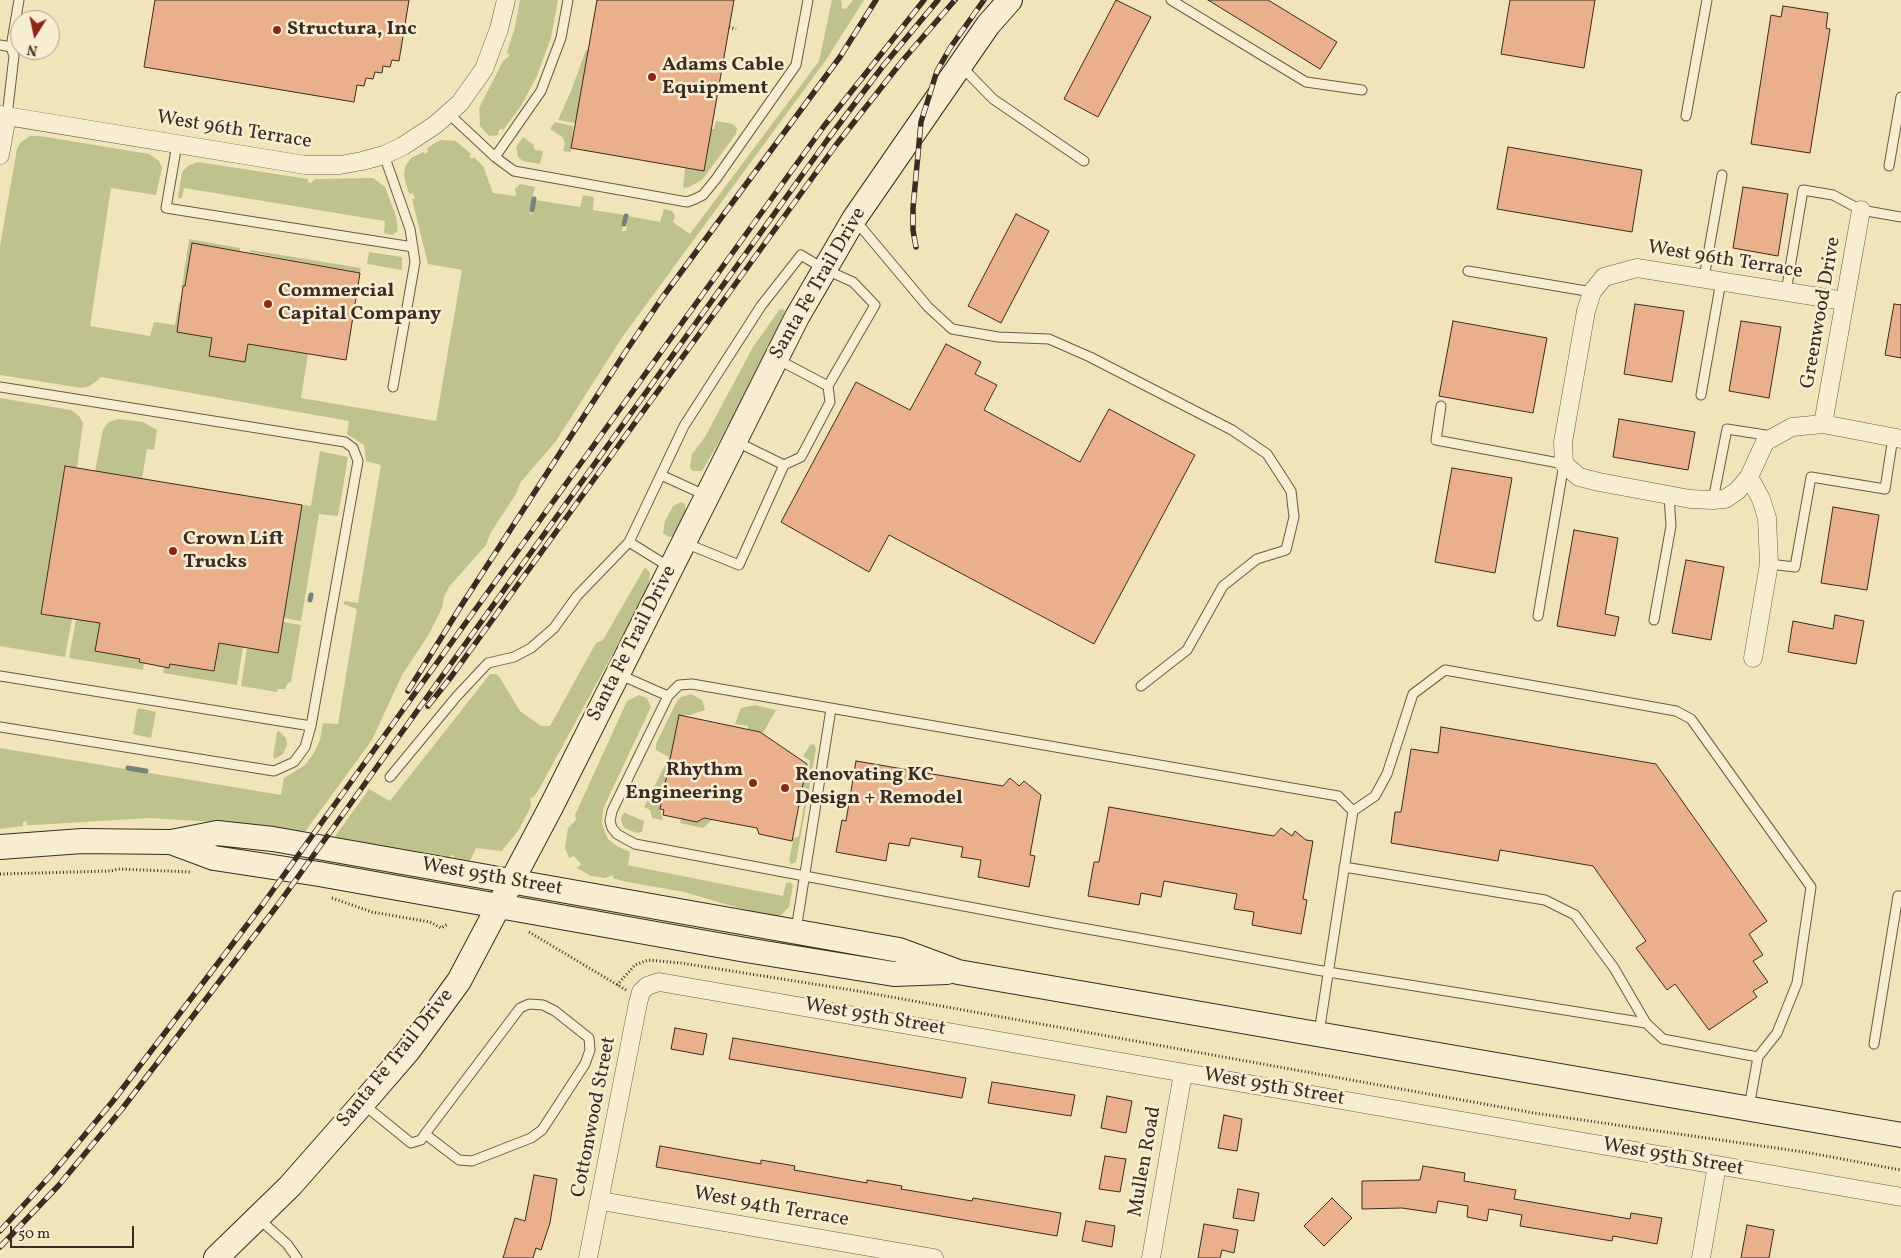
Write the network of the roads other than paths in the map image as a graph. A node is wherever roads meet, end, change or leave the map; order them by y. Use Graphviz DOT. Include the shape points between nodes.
graph roads {
  1 [pos="506,0"];
  2 [pos="568,0"];
  3 [pos="808,0"];
  4 [pos="1010,0"];
  5 [pos="1172,0"];
  6 [pos="1706,0"];
  7 [pos="13,60"];
  8 [pos="960,66"];
  9 [pos="1362,90"];
  10 [pos="1901,97"];
  11 [pos="449,114"];
  12 [pos="3,115"];
  13 [pos="1686,116"];
  14 [pos="177,144"];
  15 [pos="0,155"];
  16 [pos="384,155"];
  17 [pos="495,157"];
  18 [pos="1084,161"];
  19 [pos="1889,166"];
  20 [pos="1722,175"];
  21 [pos="1861,210"];
  22 [pos="1901,217"];
  23 [pos="854,219"];
  24 [pos="413,247"];
  25 [pos="824,269"];
  26 [pos="1468,271"];
  27 [pos="1713,280"];
  28 [pos="1592,292"];
  29 [pos="1786,292"];
  30 [pos="1844,301"];
  31 [pos="776,358"];
  32 [pos="0,386"];
  33 [pos="828,386"];
  34 [pos="393,387"];
  35 [pos="1701,395"];
  36 [pos="1441,406"];
  37 [pos="1823,424"];
  38 [pos="1774,437"];
  39 [pos="1897,438"];
  40 [pos="734,441"];
  41 [pos="1564,464"];
  42 [pos="784,465"];
  43 [pos="661,475"];
  44 [pos="1749,477"];
  45 [pos="1669,495"];
  46 [pos="707,496"];
  47 [pos="1713,500"];
  48 [pos="629,542"];
  49 [pos="685,542"];
  50 [pos="1769,564"];
  51 [pos="672,569"];
  52 [pos="1538,616"];
  53 [pos="1654,620"];
  54 [pos="1753,658"];
  55 [pos="618,674"];
  56 [pos="0,676"];
  57 [pos="1141,686"];
  58 [pos="668,696"];
  59 [pos="831,709"];
  60 [pos="311,726"];
  61 [pos="0,727"];
  62 [pos="390,777"];
  63 [pos="1353,811"];
  64 [pos="171,842"];
  65 [pos="0,847"];
  66 [pos="1344,867"];
  67 [pos="804,876"];
  68 [pos="510,882"];
  69 [pos="1901,896"];
  70 [pos="497,906"];
  71 [pos="796,930"];
  72 [pos="958,972"];
  73 [pos="1328,972"];
  74 [pos="647,986"];
  75 [pos="1646,1023"];
  76 [pos="1319,1035"];
  77 [pos="1874,1044"];
  78 [pos="1758,1057"];
  79 [pos="1183,1072"];
  80 [pos="363,1104"];
  81 [pos="1749,1109"];
  82 [pos="425,1134"];
  83 [pos="1901,1135"];
  84 [pos="1717,1165"];
  85 [pos="1901,1197"];
  86 [pos="600,1201"];
  87 [pos="258,1218"];
  88 [pos="216,1258"];
  89 [pos="296,1258"];
  90 [pos="588,1258"];
  91 [pos="934,1258"];
  92 [pos="1151,1258"];
  93 [pos="1701,1258"];
  1 -- 11 [label="street, West 96th Terrace" via="484,69"];
  2 -- 17 [label="lane" via="561,38 541,92"];
  3 -- 17 [label="lane" via="796,65 716,179 695,200 687,202 514,171"];
  4 -- 8 [label="main road, Santa Fe Trail Drive"];
  5 -- 9 [label="lane" via="1306,82"];
  6 -- 13 [label="lane"];
  7 -- 12 [label="lane"];
  8 -- 18 [label="lane" via="993,99"];
  8 -- 23 [label="main road, Santa Fe Trail Drive"];
  10 -- 19 [label="lane"];
  11 -- 16 [label="street, West 96th Terrace" via="422,134"];
  11 -- 17 [label="lane"];
  12 -- 14 [label="street, West 96th Terrace"];
  12 -- 15 [label="street"];
  14 -- 16 [label="street, West 96th Terrace" via="325,166"];
  14 -- 24 [label="lane" via="166,208"];
  16 -- 24 [label="lane" via="410,229"];
  20 -- 27 [label="lane"];
  21 -- 22 [label="lane"];
  21 -- 29 [label="lane" via="1833,195 1803,190"];
  21 -- 30 [label="street, Greenwood Drive"];
  23 -- 25 [label="main road, Santa Fe Trail Drive"];
  23 -- 57 [label="lane" via="928,307 952,329 998,337 1049,339 1090,357 1232,430 1267,454 1291,491 1294,517 1286,550 1257,559 1223,586 1187,650"];
  24 -- 34 [label="lane" via="415,262"];
  25 -- 31 [label="main road, Santa Fe Trail Drive"];
  25 -- 33 [label="lane" via="853,282 875,305"];
  25 -- 43 [label="lane" via="801,255 760,306 689,418"];
  26 -- 28 [label="lane"];
  27 -- 28 [label="street, West 96th Terrace" via="1637,268 1604,277"];
  27 -- 29 [label="street, West 96th Terrace"];
  27 -- 35 [label="lane"];
  28 -- 41 [label="street" via="1563,442"];
  29 -- 30 [label="street, West 96th Terrace"];
  30 -- 37 [label="street, Greenwood Drive"];
  31 -- 33 [label="lane"];
  31 -- 40 [label="main road, Santa Fe Trail Drive"];
  32 -- 60 [label="lane" via="345,442 353,448 358,461"];
  33 -- 42 [label="lane" via="830,402 801,457"];
  36 -- 41 [label="lane" via="1436,440"];
  37 -- 38 [label="street" via="1792,427"];
  37 -- 39 [label="street"];
  38 -- 44 [label="street" via="1765,442"];
  38 -- 47 [label="lane" via="1727,429"];
  39 -- 50 [label="lane" via="1885,488 1811,477 1795,568"];
  40 -- 42 [label="lane"];
  40 -- 46 [label="main road, Santa Fe Trail Drive"];
  41 -- 45 [label="street" via="1579,476"];
  41 -- 52 [label="lane"];
  42 -- 49 [label="lane" via="739,565"];
  43 -- 46 [label="lane"];
  43 -- 48 [label="lane"];
  44 -- 47 [label="street" via="1725,499"];
  44 -- 50 [label="street" via="1767,518"];
  45 -- 47 [label="street"];
  45 -- 53 [label="lane" via="1671,526"];
  46 -- 49 [label="main road, Santa Fe Trail Drive"];
  48 -- 51 [label="lane"];
  48 -- 62 [label="lane" via="577,596 554,628 531,648 514,657 488,663"];
  49 -- 51 [label="main road, Santa Fe Trail Drive"];
  50 -- 54 [label="street"];
  51 -- 55 [label="main road, Santa Fe Trail Drive"];
  55 -- 58 [label="lane"];
  55 -- 68 [label="main road, Santa Fe Trail Drive"];
  56 -- 60 [label="lane"];
  58 -- 59 [label="lane" via="679,686 692,684"];
  58 -- 67 [label="lane" via="612,811 612,828 635,844"];
  59 -- 63 [label="lane" via="1338,796"];
  59 -- 67 [label="lane"];
  60 -- 61 [label="lane" via="305,747 294,762 274,772"];
  63 -- 66 [label="lane"];
  63 -- 78 [label="lane" via="1374,796 1387,774 1413,694 1445,670 1676,711 1691,719 1811,887 1797,983 1777,1033"];
  64 -- 65 [label="main road, West 95th Street" via="82,841"];
  64 -- 68 [label="main road, West 95th Street" via="217,833 273,839"];
  64 -- 70 [label="main road, West 95th Street" via="214,858"];
  66 -- 73 [label="lane"];
  66 -- 75 [label="lane" via="1545,900 1575,916 1614,968"];
  67 -- 71 [label="lane"];
  67 -- 73 [label="lane"];
  68 -- 70 [label="main road, Santa Fe Trail Drive"];
  68 -- 71 [label="main road, West 95th Street"];
  69 -- 77 [label="lane" via="1898,896"];
  70 -- 72 [label="main road, West 95th Street" via="894,974"];
  70 -- 80 [label="main road, Santa Fe Trail Drive" via="458,981 408,1051"];
  71 -- 72 [label="main road, West 95th Street" via="899,950"];
  72 -- 76 [label="main road, West 95th Street"];
  73 -- 75 [label="lane"];
  73 -- 76 [label="lane"];
  74 -- 79 [label="street, West 95th Street" via="659,982 677,984"];
  74 -- 86 [label="street, Cottonwood Street" via="638,1003"];
  75 -- 78 [label="lane" via="1663,1039"];
  76 -- 81 [label="main road, West 95th Street"];
  78 -- 81 [label="lane"];
  79 -- 84 [label="street, West 95th Street"];
  79 -- 92 [label="street, Mullen Road"];
  80 -- 82 [label="lane" via="411,1143"];
  80 -- 87 [label="main road, Santa Fe Trail Drive"];
  81 -- 83 [label="main road, West 95th Street"];
  82 -- 82 [label="lane" via="520,1008 528,1004 555,1011 589,1038 586,1064 542,1130 531,1138 472,1161 459,1160"];
  84 -- 85 [label="street, West 95th Street"];
  84 -- 93 [label="street"];
  86 -- 90 [label="street, Cottonwood Street"];
  86 -- 91 [label="street, West 94th Terrace"];
  87 -- 88 [label="main road, Santa Fe Trail Drive"];
  87 -- 89 [label="lane" via="287,1244"];
}
